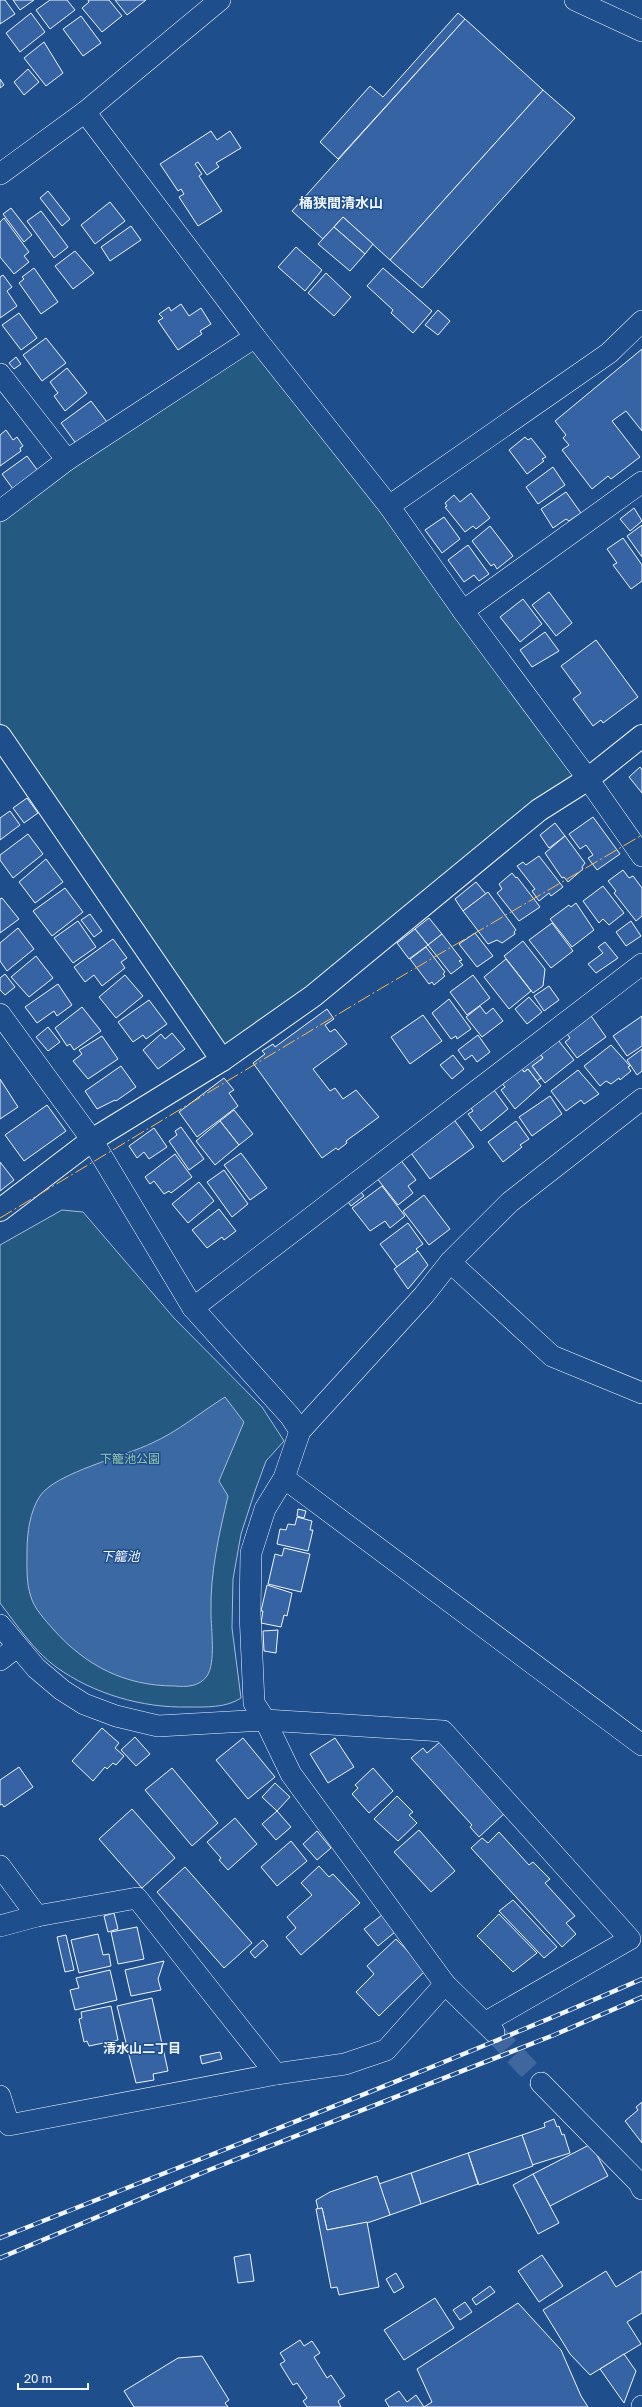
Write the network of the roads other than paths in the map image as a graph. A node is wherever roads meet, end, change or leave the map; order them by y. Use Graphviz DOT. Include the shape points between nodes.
graph roads {
  1 [pos="220,0"];
  2 [pos="576,0"];
  3 [pos="642,31"];
  4 [pos="85,112"];
  5 [pos="0,174"];
  6 [pos="642,321"];
  7 [pos="254,336"];
  8 [pos="0,374"];
  9 [pos="67,460"];
  10 [pos="642,482"];
  11 [pos="389,506"];
  12 [pos="0,511"];
  13 [pos="463,611"];
  14 [pos="0,736"];
  15 [pos="642,736"];
  16 [pos="588,778"];
  17 [pos="642,856"];
  18 [pos="642,964"];
  19 [pos="0,1014"];
  20 [pos="222,1060"];
  21 [pos="642,1099"];
  22 [pos="92,1140"];
  23 [pos="0,1210"];
  24 [pos="450,1262"];
  25 [pos="193,1308"];
  26 [pos="642,1393"];
  27 [pos="300,1431"];
  28 [pos="284,1478"];
  29 [pos="0,1625"];
  30 [pos="17,1647"];
  31 [pos="0,1660"];
  32 [pos="266,1720"];
  33 [pos="642,1745"];
  34 [pos="0,1866"];
  35 [pos="38,1916"];
  36 [pos="0,1926"];
  37 [pos="445,1984"];
  38 [pos="276,2074"];
  39 [pos="540,2083"];
  40 [pos="0,2096"];
  41 [pos="642,2189"];
  1 -- 4 [label="street"];
  2 -- 3 [label="street"];
  4 -- 5 [label="street"];
  4 -- 7 [label="street"];
  6 -- 11 [label="street" via="609,353"];
  7 -- 9 [label="street"];
  7 -- 11 [label="street"];
  8 -- 9 [label="street"];
  9 -- 12 [label="street"];
  10 -- 13 [label="street"];
  11 -- 13 [label="street"];
  13 -- 16 [label="street"];
  14 -- 20 [label="street"];
  15 -- 16 [label="street"];
  16 -- 17 [label="street"];
  16 -- 20 [label="street" via="539,810 313,996"];
  18 -- 25 [label="street"];
  19 -- 22 [label="street"];
  20 -- 22 [label="street"];
  21 -- 24 [label="street" via="510,1202"];
  22 -- 23 [label="street"];
  22 -- 25 [label="street"];
  24 -- 26 [label="street" via="552,1356"];
  24 -- 27 [label="street" via="424,1295"];
  25 -- 27 [label="street" via="290,1416"];
  27 -- 28 [label="street"];
  28 -- 32 [label="street" via="265,1509 251,1553 250,1613 254,1703"];
  28 -- 33 [label="street"];
  29 -- 30 [label="street"];
  30 -- 31 [label="street"];
  30 -- 32 [label="street" via="36,1668 62,1690 84,1704 116,1716 158,1726"];
  32 -- 37 [label="street" via="291,1774"];
  32 -- 37 [label="street" via="443,1731 630,1939 490,2027"];
  34 -- 35 [label="street"];
  35 -- 36 [label="street"];
  35 -- 38 [label="street" via="137,1898"];
  37 -- 38 [label="street" via="386,2050 344,2064"];
  38 -- 40 [label="street" via="9,2125"];
  39 -- 41 [label="street"];
}
